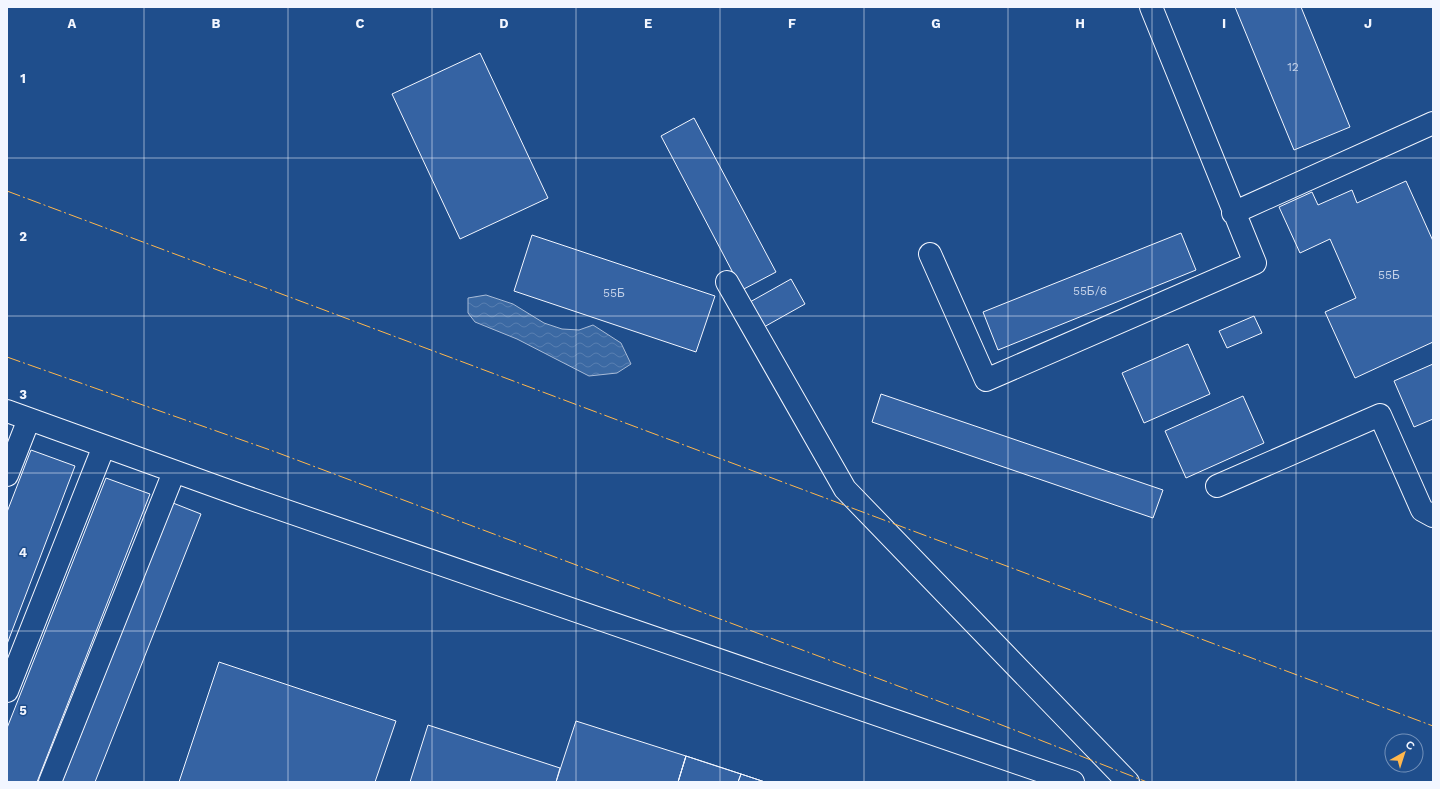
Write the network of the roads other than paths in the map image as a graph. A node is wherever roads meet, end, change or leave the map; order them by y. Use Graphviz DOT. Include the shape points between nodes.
graph roads {
  1 [pos="1151,7"];
  2 [pos="1433,125"];
  3 [pos="1233,213"];
  4 [pos="930,254"];
  5 [pos="727,282"];
  6 [pos="7,412"];
  7 [pos="29,419"];
  8 [pos="104,446"];
  9 [pos="174,472"];
  10 [pos="7,475"];
  11 [pos="1218,486"];
  12 [pos="1433,516"];
  13 [pos="7,691"];
  14 [pos="50,782"];
  15 [pos="1073,782"];
  16 [pos="1128,782"];
  1 -- 3 [label="lane"];
  2 -- 3 [label="lane"];
  3 -- 4 [label="lane" via="1255,263 986,380"];
  5 -- 16 [label="lane" via="845,489"];
  6 -- 7 [label="lane"];
  7 -- 8 [label="lane"];
  7 -- 10 [label="lane"];
  8 -- 9 [label="lane"];
  8 -- 13 [label="lane"];
  9 -- 14 [label="lane"];
  9 -- 15 [label="lane"];
  11 -- 12 [label="lane" via="1380,415 1422,510"];
}
